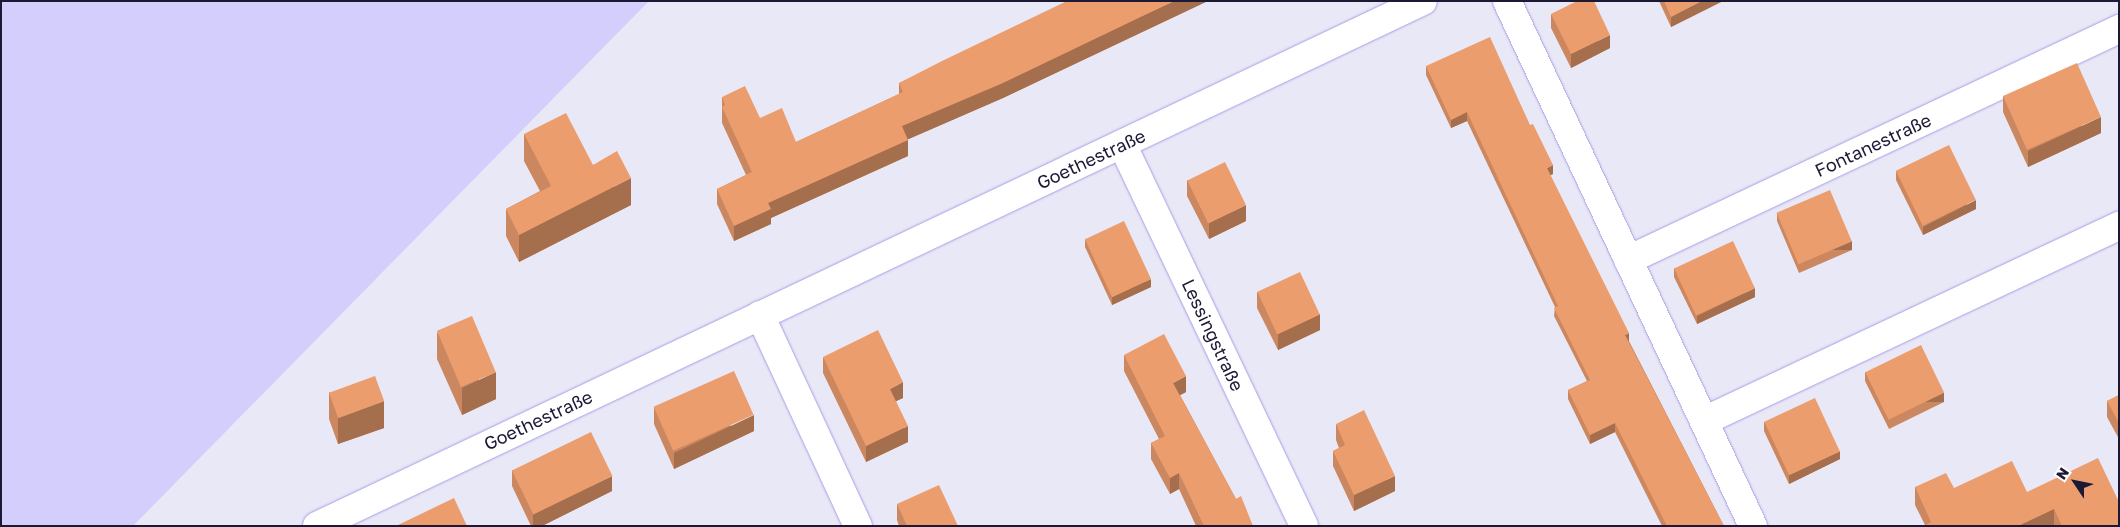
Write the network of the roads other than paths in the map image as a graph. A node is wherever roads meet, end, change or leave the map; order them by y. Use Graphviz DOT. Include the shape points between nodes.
graph roads {
  1 [pos="1423,1"];
  2 [pos="1507,1"];
  3 [pos="2119,29"];
  4 [pos="1122,144"];
  5 [pos="2119,226"];
  6 [pos="1628,260"];
  7 [pos="760,315"];
  8 [pos="1704,421"];
  9 [pos="317,526"];
  10 [pos="858,526"];
  11 [pos="1304,526"];
  12 [pos="1753,526"];
  1 -- 4 [label="street, Goethestraße"];
  2 -- 6 [label="street"];
  3 -- 6 [label="street, Fontanestraße"];
  4 -- 7 [label="street, Goethestraße"];
  4 -- 11 [label="street, Lessingstraße"];
  5 -- 8 [label="street"];
  6 -- 8 [label="street"];
  7 -- 9 [label="street, Goethestraße"];
  7 -- 10 [label="street"];
  8 -- 12 [label="street"];
}
